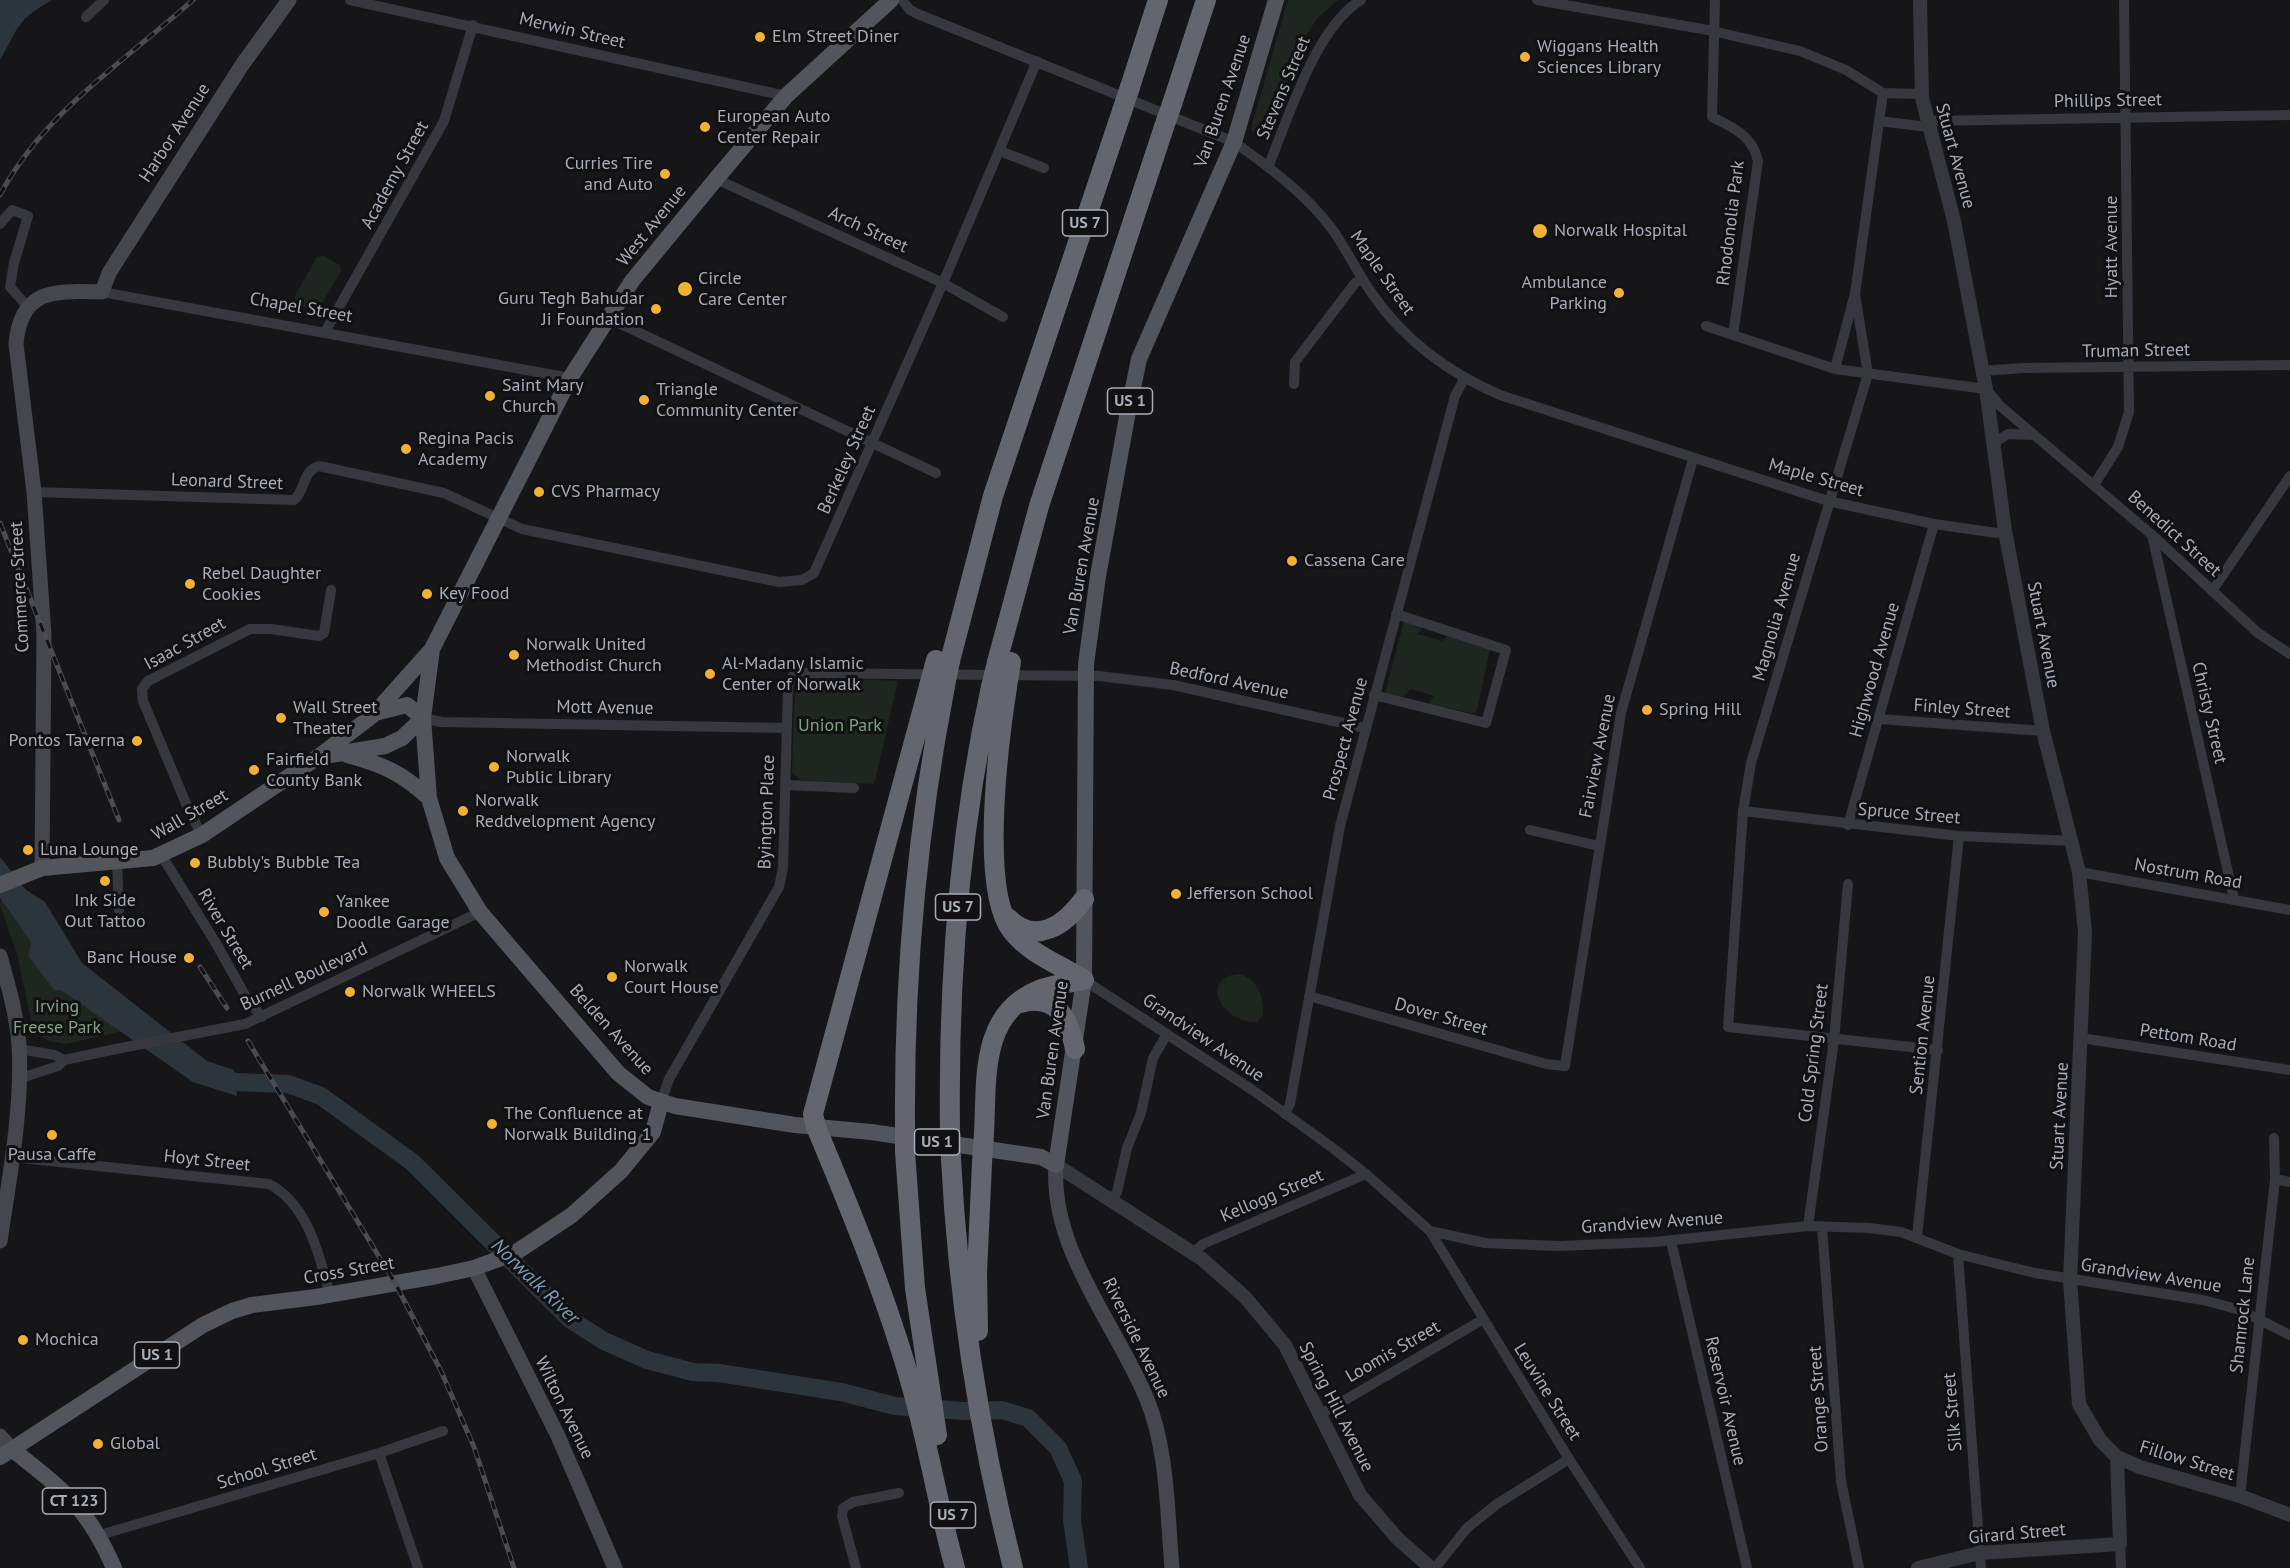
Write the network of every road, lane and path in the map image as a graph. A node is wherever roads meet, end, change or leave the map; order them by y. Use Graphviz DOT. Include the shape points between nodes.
graph roads {
  1 [pos="104,0"];
  2 [pos="289,0"];
  3 [pos="350,0"];
  4 [pos="891,0"];
  5 [pos="902,0"];
  6 [pos="1158,0"];
  7 [pos="1206,0"];
  8 [pos="1276,0"];
  9 [pos="1361,0"];
  10 [pos="1537,0"];
  11 [pos="1715,0"];
  12 [pos="1920,0"];
  13 [pos="2124,0"];
  14 [pos="86,16"];
  15 [pos="473,25"];
  16 [pos="1714,31"];
  17 [pos="1037,61"];
  18 [pos="1882,93"];
  19 [pos="1922,94"];
  20 [pos="786,96"];
  21 [pos="2290,115"];
  22 [pos="2127,117"];
  23 [pos="1879,121"];
  24 [pos="1927,124"];
  25 [pos="1234,142"];
  26 [pos="1000,151"];
  27 [pos="1268,167"];
  28 [pos="1044,168"];
  29 [pos="716,179"];
  30 [pos="0,224"];
  31 [pos="1362,278"];
  32 [pos="944,283"];
  33 [pos="102,292"];
  34 [pos="1855,294"];
  35 [pos="28,307"];
  36 [pos="1003,316"];
  37 [pos="608,318"];
  38 [pos="1706,326"];
  39 [pos="325,332"];
  40 [pos="1732,335"];
  41 [pos="2290,365"];
  42 [pos="2129,368"];
  43 [pos="1834,369"];
  44 [pos="1982,371"];
  45 [pos="1868,374"];
  46 [pos="570,378"];
  47 [pos="1464,379"];
  48 [pos="1294,384"];
  49 [pos="1986,389"];
  50 [pos="2037,436"];
  51 [pos="873,442"];
  52 [pos="1992,444"];
  53 [pos="1693,459"];
  54 [pos="936,473"];
  55 [pos="2290,476"];
  56 [pos="2094,485"];
  57 [pos="34,492"];
  58 [pos="1828,501"];
  59 [pos="498,520"];
  60 [pos="1934,524"];
  61 [pos="2005,531"];
  62 [pos="2152,535"];
  63 [pos="331,590"];
  64 [pos="2212,591"];
  65 [pos="1396,614"];
  66 [pos="432,649"];
  67 [pos="2290,654"];
  68 [pos="794,673"];
  69 [pos="1085,676"];
  70 [pos="937,686"];
  71 [pos="999,687"];
  72 [pos="1374,695"];
  73 [pos="372,716"];
  74 [pos="423,718"];
  75 [pos="1879,719"];
  76 [pos="787,728"];
  77 [pos="1365,728"];
  78 [pos="2043,731"];
  79 [pos="344,754"];
  80 [pos="318,757"];
  81 [pos="786,785"];
  82 [pos="854,788"];
  83 [pos="429,798"];
  84 [pos="1743,811"];
  85 [pos="1848,825"];
  86 [pos="1530,830"];
  87 [pos="202,835"];
  88 [pos="1959,836"];
  89 [pos="2073,841"];
  90 [pos="1599,846"];
  91 [pos="162,856"];
  92 [pos="117,862"];
  93 [pos="42,868"];
  94 [pos="2079,872"];
  95 [pos="1848,884"];
  96 [pos="0,885"];
  97 [pos="1084,899"];
  98 [pos="2234,899"];
  99 [pos="119,909"];
  100 [pos="2290,909"];
  101 [pos="480,912"];
  102 [pos="1002,912"];
  103 [pos="0,956"];
  104 [pos="1084,980"];
  105 [pos="1309,996"];
  106 [pos="1014,1005"];
  107 [pos="262,1017"];
  108 [pos="1167,1034"];
  109 [pos="2081,1038"];
  110 [pos="1834,1040"];
  111 [pos="19,1049"];
  112 [pos="1075,1049"];
  113 [pos="1938,1050"];
  114 [pos="64,1060"];
  115 [pos="1565,1066"];
  116 [pos="2290,1070"];
  117 [pos="18,1079"];
  118 [pos="661,1102"];
  119 [pos="1285,1114"];
  120 [pos="816,1127"];
  121 [pos="2274,1138"];
  122 [pos="12,1157"];
  123 [pos="1056,1165"];
  124 [pos="1366,1174"];
  125 [pos="2275,1179"];
  126 [pos="2290,1182"];
  127 [pos="1111,1200"];
  128 [pos="1808,1226"];
  129 [pos="1822,1226"];
  130 [pos="1430,1231"];
  131 [pos="1917,1237"];
  132 [pos="0,1241"];
  133 [pos="1671,1241"];
  134 [pos="1193,1253"];
  135 [pos="1958,1254"];
  136 [pos="474,1268"];
  137 [pos="2070,1280"];
  138 [pos="330,1295"];
  139 [pos="1482,1320"];
  140 [pos="2258,1321"];
  141 [pos="2290,1335"];
  142 [pos="976,1368"];
  143 [pos="1321,1414"];
  144 [pos="443,1431"];
  145 [pos="0,1436"];
  146 [pos="379,1453"];
  147 [pos="7,1454"];
  148 [pos="2117,1457"];
  149 [pos="1569,1459"];
  150 [pos="936,1461"];
  151 [pos="898,1493"];
  152 [pos="2240,1496"];
  153 [pos="2290,1515"];
  154 [pos="100,1535"];
  155 [pos="2120,1544"];
  156 [pos="1980,1553"];
  157 [pos="114,1568"];
  158 [pos="418,1568"];
  159 [pos="615,1568"];
  160 [pos="856,1568"];
  161 [pos="955,1568"];
  162 [pos="966,1568"];
  163 [pos="1013,1568"];
  164 [pos="1172,1568"];
  165 [pos="1433,1568"];
  166 [pos="1640,1568"];
  167 [pos="1747,1568"];
  168 [pos="1859,1568"];
  169 [pos="1918,1568"];
  170 [pos="1981,1568"];
  171 [pos="2121,1568"];
  1 -- 14 [label="street"];
  2 -- 33 [label="main road, Harbor Avenue" via="184,153 109,273"];
  3 -- 15 [label="street, Merwin Street"];
  4 -- 20 [label="main road, West Avenue"];
  5 -- 17 [label="street, Maple Street" via="918,14"];
  6 -- 70 [label="highway, US 7, bridge" via="1016,428"];
  7 -- 71 [label="highway, US 7, bridge" via="1020,567"];
  8 -- 25 [label="main road, Van Buren Avenue / US 1"];
  9 -- 27 [label="street, Stevens Street" via="1334,23 1318,47"];
  10 -- 16 [label="street"];
  11 -- 16 [label="street"];
  12 -- 19 [label="street, Stuart Avenue"];
  13 -- 22 [label="street, Hyatt Avenue"];
  15 -- 20 [label="street, Merwin Street"];
  15 -- 39 [label="street, Academy Street" via="444,121"];
  16 -- 18 [label="street" via="1800,51 1846,70"];
  16 -- 40 [label="street, Rhodonolia Park" via="1712,117 1737,128 1755,147 1758,160"];
  17 -- 25 [label="street, Maple Street"];
  17 -- 26 [label="street, Berkeley Street"];
  18 -- 19 [label="street"];
  18 -- 23 [label="street"];
  19 -- 24 [label="street, Stuart Avenue"];
  20 -- 29 [label="main road, West Avenue"];
  21 -- 22 [label="street, Phillips Street"];
  22 -- 24 [label="street, Phillips Street"];
  22 -- 42 [label="street, Hyatt Avenue"];
  23 -- 24 [label="street"];
  23 -- 34 [label="street, Magnolia Avenue"];
  24 -- 44 [label="street, Stuart Avenue" via="1954,221"];
  25 -- 27 [label="street, Maple Street"];
  25 -- 69 [label="main road, Van Buren Avenue / US 1" via="1139,359 1098,576"];
  26 -- 28 [label="street"];
  26 -- 32 [label="street, Berkeley Street"];
  27 -- 31 [label="street, Maple Street" via="1332,229"];
  29 -- 32 [label="street, Arch Street"];
  29 -- 37 [label="main road, West Avenue" via="632,281"];
  30 -- 35 [label="street" via="12,210 28,216 10,287"];
  31 -- 47 [label="street, Maple Street" via="1403,332"];
  31 -- 48 [label="street" via="1295,362"];
  32 -- 36 [label="street, Arch Street"];
  32 -- 51 [label="street, Berkeley Street"];
  33 -- 35 [label="main road, Chapel Street" via="58,291 34,299"];
  33 -- 39 [label="street, Chapel Street"];
  34 -- 43 [label="street, Magnolia Avenue"];
  34 -- 45 [label="street, Magnolia Avenue"];
  35 -- 57 [label="main road, Commerce Street" via="19,320 16,344"];
  37 -- 46 [label="main road, West Avenue"];
  37 -- 51 [label="street"];
  38 -- 40 [label="street"];
  39 -- 46 [label="street, Chapel Street"];
  40 -- 43 [label="street"];
  41 -- 42 [label="street, Truman Street"];
  42 -- 44 [label="street, Truman Street"];
  42 -- 56 [label="street, Hyatt Avenue" via="2129,412 2118,447"];
  43 -- 45 [label="street"];
  44 -- 49 [label="street, Stuart Avenue"];
  45 -- 49 [label="street"];
  45 -- 58 [label="street, Magnolia Avenue"];
  46 -- 59 [label="main road, West Avenue"];
  47 -- 53 [label="street, Maple Street" via="1500,395"];
  47 -- 65 [label="street, Prospect Avenue" via="1455,396"];
  49 -- 50 [label="street, Benedict Street"];
  49 -- 52 [label="street, Stuart Avenue"];
  50 -- 52 [label="street" via="2008,434"];
  50 -- 56 [label="street, Benedict Street"];
  51 -- 54 [label="street"];
  51 -- 59 [label="street, Berkeley Street" via="814,573 802,580 779,582 522,529"];
  52 -- 61 [label="street, Stuart Avenue"];
  53 -- 58 [label="street, Maple Street"];
  53 -- 90 [label="street, Fairview Avenue" via="1621,713"];
  55 -- 64 [label="street"];
  56 -- 62 [label="street, Benedict Street"];
  57 -- 59 [label="street, Leonard Street" via="294,500 301,495 312,468 319,466 444,493"];
  57 -- 93 [label="main road, Commerce Street" via="44,635"];
  58 -- 60 [label="street, Maple Street"];
  58 -- 84 [label="street, Magnolia Avenue" via="1751,763"];
  59 -- 66 [label="main road, West Avenue"];
  60 -- 61 [label="street, Maple Street"];
  60 -- 75 [label="street, Highwood Avenue"];
  61 -- 78 [label="street, Stuart Avenue"];
  62 -- 64 [label="street, Benedict Street"];
  62 -- 98 [label="street, Christy Street"];
  63 -- 87 [label="street, Isaac Street" via="324,633 319,636 250,629 148,681 142,690 143,701"];
  64 -- 67 [label="street, Benedict Street" via="2258,633"];
  65 -- 72 [label="street, Prospect Avenue"];
  65 -- 72 [label="street" via="1506,650 1486,723"];
  66 -- 73 [label="main road, Wall Street"];
  66 -- 74 [label="main road, West Avenue"];
  68 -- 69 [label="street, Bedford Avenue"];
  68 -- 76 [label="street, Byington Place" via="788,686"];
  69 -- 77 [label="street, Bedford Avenue" via="1173,685"];
  69 -- 97 [label="main road, Van Buren Avenue / US 1"];
  70 -- 120 [label="highway" via="815,1104"];
  70 -- 150 [label="highway, US 7, bridge" via="914,898 907,997 905,1122 912,1252"];
  71 -- 102 [label="highway" via="995,826"];
  71 -- 142 [label="highway, US 7, bridge" via="974,779 959,896 952,995 951,1158 958,1258"];
  72 -- 77 [label="street, Prospect Avenue"];
  73 -- 74 [label="main road, Wall Street" via="406,705"];
  73 -- 80 [label="main road, Wall Street"];
  74 -- 76 [label="street, Mott Avenue" via="441,722"];
  74 -- 79 [label="main road, Wall Street" via="402,738 385,746"];
  74 -- 83 [label="main road, Belden Avenue"];
  75 -- 78 [label="street, Finley Street"];
  75 -- 85 [label="street, Highwood Avenue"];
  76 -- 81 [label="street, Byington Place"];
  77 -- 105 [label="street, Prospect Avenue" via="1336,844"];
  78 -- 89 [label="street, Stuart Avenue"];
  79 -- 80 [label="main road, Wall Street"];
  79 -- 83 [label="main road, Wall Street" via="378,763 406,777"];
  80 -- 87 [label="main road, Wall Street"];
  81 -- 82 [label="street"];
  81 -- 118 [label="street, Byington Place" via="779,887 669,1078"];
  83 -- 101 [label="main road, Belden Avenue" via="447,858"];
  84 -- 85 [label="street, Spruce Street"];
  84 -- 110 [label="street, Magnolia Avenue" via="1728,1027"];
  85 -- 88 [label="street, Spruce Street"];
  86 -- 90 [label="street"];
  87 -- 91 [label="main road, Wall Street"];
  88 -- 89 [label="street, Spruce Street"];
  88 -- 113 [label="street, Sention Avenue"];
  89 -- 94 [label="street, Stuart Avenue"];
  90 -- 115 [label="street, Fairview Avenue"];
  91 -- 92 [label="main road, Wall Street"];
  91 -- 107 [label="street, River Street" via="247,999"];
  92 -- 93 [label="main road, Wall Street"];
  92 -- 99 [label="street"];
  93 -- 96 [label="main road, Wall Street"];
  94 -- 98 [label="street, Nostrum Road"];
  94 -- 109 [label="street, Stuart Avenue" via="2085,932"];
  95 -- 110 [label="street, Cold Spring Street"];
  97 -- 102 [label="highway" via="1066,921 1044,932 1022,929"];
  97 -- 104 [label="main road, Van Buren Avenue / US 1"];
  98 -- 100 [label="street, Nostrum Road"];
  101 -- 107 [label="street, Burnell Boulevard"];
  101 -- 118 [label="main road, Belden Avenue" via="618,1073 642,1093"];
  102 -- 104 [label="highway" via="1024,944"];
  103 -- 111 [label="main road"];
  104 -- 106 [label="highway" via="1039,990"];
  104 -- 108 [label="street, Grandview Avenue"];
  104 -- 112 [label="main road, Van Buren Avenue / US 1"];
  105 -- 115 [label="street, Dover Street" via="1545,1064"];
  105 -- 119 [label="street, Prospect Avenue"];
  106 -- 112 [label="highway" via="1034,1000 1053,1006 1066,1020"];
  106 -- 142 [label="highway, bridge" via="1000,1022 991,1043 976,1280"];
  107 -- 114 [label="street, Burnell Boulevard, bridge" via="245,1024"];
  108 -- 119 [label="street, Grandview Avenue"];
  108 -- 127 [label="street" via="1153,1058 1141,1113 1127,1148 1117,1192"];
  109 -- 116 [label="street, Pettom Road"];
  109 -- 137 [label="street, Stuart Avenue"];
  110 -- 113 [label="street"];
  110 -- 128 [label="street, Cold Spring Street"];
  111 -- 114 [label="street, Burnell Boulevard"];
  111 -- 117 [label="main road"];
  112 -- 123 [label="main road, Van Buren Avenue / US 1"];
  113 -- 131 [label="street, Sention Avenue"];
  114 -- 117 [label="street, Burnell Boulevard" via="58,1066"];
  117 -- 122 [label="main road"];
  118 -- 120 [label="main road, Belden Avenue / US 1"];
  118 -- 136 [label="main road, Cross Street / US 1" via="653,1132 621,1172 542,1237"];
  119 -- 124 [label="street, Grandview Avenue"];
  120 -- 123 [label="main road, Belden Avenue / US 1" via="1029,1155"];
  120 -- 150 [label="highway" via="877,1278"];
  121 -- 125 [label="street, Shamrock Lane"];
  122 -- 132 [label="main road"];
  122 -- 138 [label="street, Hoyt Street" via="269,1184 295,1209 313,1237"];
  123 -- 127 [label="street, Spring Hill Avenue"];
  123 -- 164 [label="main road, Riverside Avenue" via="1070,1246 1147,1399 1159,1449"];
  124 -- 130 [label="street, Grandview Avenue"];
  124 -- 134 [label="street, Kellogg Street" via="1203,1244"];
  125 -- 126 [label="street"];
  125 -- 140 [label="street, Shamrock Lane"];
  127 -- 134 [label="street, Spring Hill Avenue"];
  128 -- 129 [label="street, Grandview Avenue"];
  128 -- 133 [label="street, Grandview Avenue"];
  129 -- 131 [label="street, Grandview Avenue" via="1869,1228"];
  129 -- 168 [label="street, Orange Street" via="1841,1481"];
  130 -- 133 [label="street, Grandview Avenue" via="1517,1245"];
  130 -- 139 [label="street, Leuvine Street"];
  131 -- 135 [label="street, Grandview Avenue"];
  133 -- 167 [label="street, Reservoir Avenue"];
  134 -- 143 [label="street, Spring Hill Avenue" via="1245,1297 1286,1345"];
  135 -- 137 [label="street, Grandview Avenue"];
  135 -- 156 [label="street, Silk Street"];
  136 -- 138 [label="main road, Cross Street / US 1"];
  136 -- 159 [label="main road, Wilton Avenue" via="558,1436"];
  137 -- 140 [label="street, Grandview Avenue" via="2203,1300 2240,1310"];
  137 -- 148 [label="street, Fillow Street" via="2079,1404 2100,1440"];
  138 -- 147 [label="main road, Cross Street / US 1" via="252,1305 222,1315"];
  139 -- 143 [label="street, Loomis Street"];
  139 -- 149 [label="street, Leuvine Street"];
  140 -- 141 [label="street, Grandview Avenue"];
  140 -- 152 [label="street, Shamrock Lane"];
  142 -- 163 [label="highway, US 7" via="989,1468"];
  143 -- 165 [label="street, Spring Hill Avenue" via="1360,1495 1398,1539"];
  144 -- 146 [label="street, School Street"];
  145 -- 147 [label="main road"];
  146 -- 154 [label="street, School Street"];
  146 -- 158 [label="street"];
  147 -- 154 [label="main road, CT 123" via="73,1499"];
  148 -- 152 [label="street, Fillow Street"];
  148 -- 155 [label="street"];
  149 -- 165 [label="street" via="1497,1504 1467,1528"];
  149 -- 166 [label="street, Leuvine Street"];
  150 -- 161 [label="highway"];
  150 -- 162 [label="highway, US 7"];
  151 -- 160 [label="street" via="843,1508"];
  152 -- 153 [label="street, Fillow Street"];
  154 -- 157 [label="main road, CT 123"];
  155 -- 156 [label="street, Girard Street"];
  155 -- 171 [label="street"];
  156 -- 169 [label="street, Girard Street"];
  156 -- 170 [label="street, Silk Street"];
}
